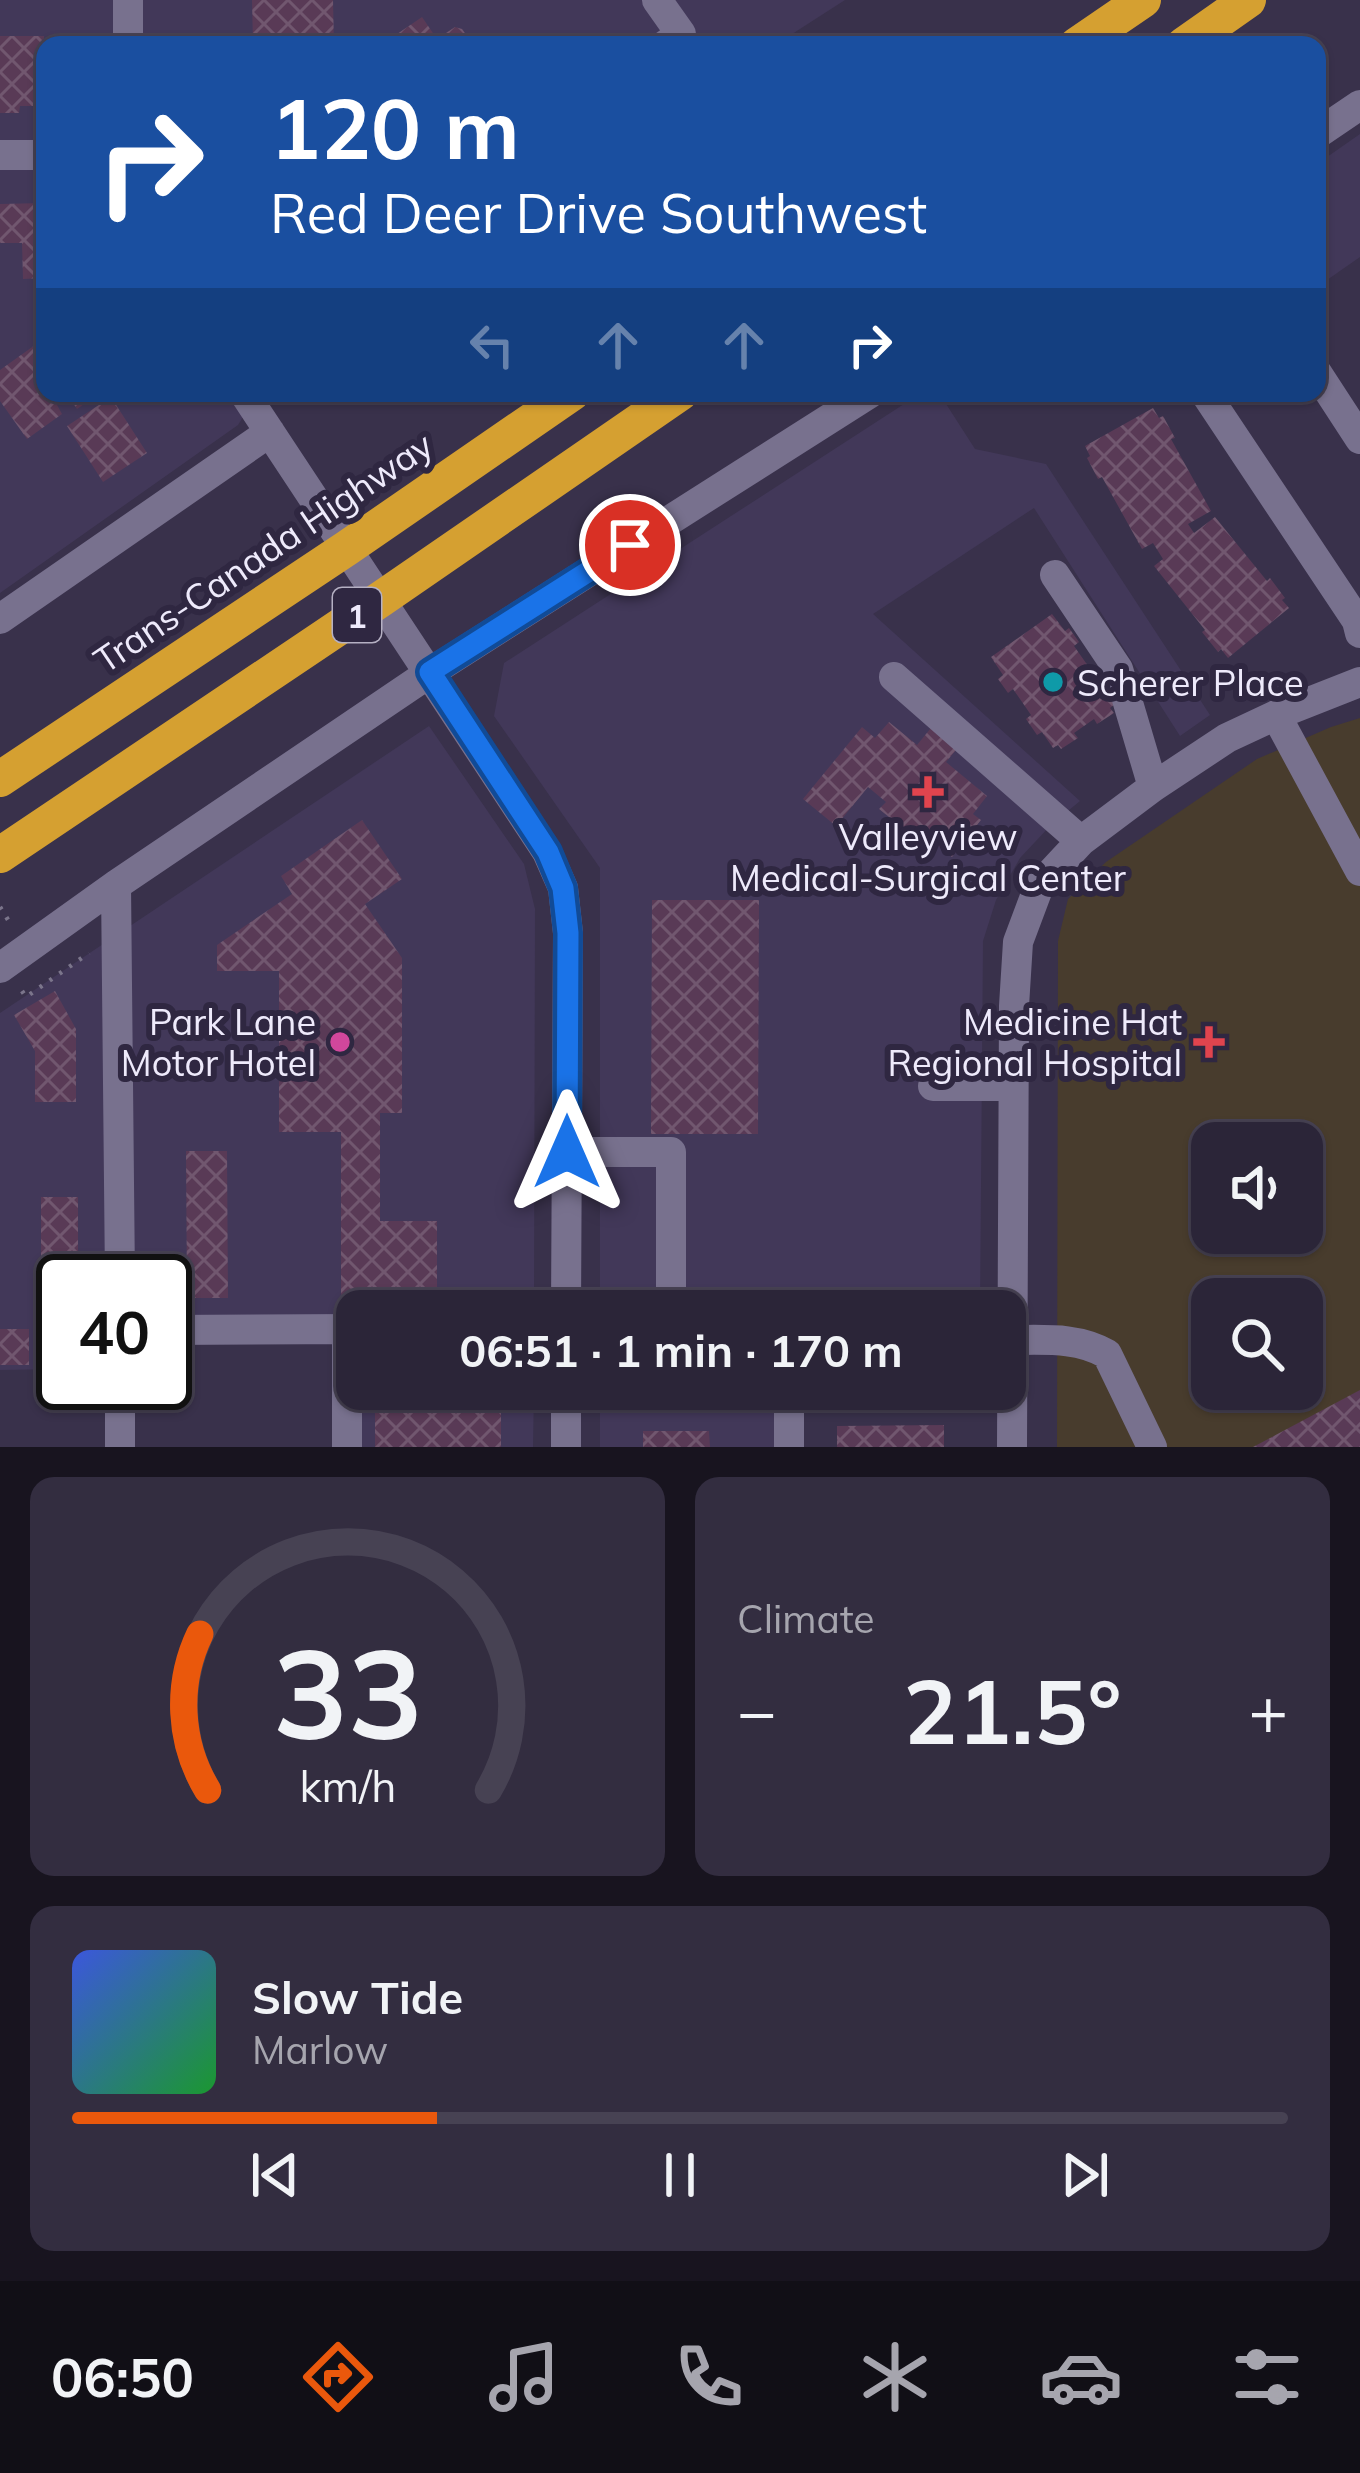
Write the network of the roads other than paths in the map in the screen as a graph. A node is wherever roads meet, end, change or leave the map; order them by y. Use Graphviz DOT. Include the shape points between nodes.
graph roads {
  1 [pos="128,0"];
  2 [pos="657,0"];
  3 [pos="1143,0"];
  4 [pos="1248,0"];
  5 [pos="128,36"];
  6 [pos="678,36"];
  7 [pos="1091,36"];
  8 [pos="1197,36"];
  9 [pos="1360,106"];
  10 [pos="1326,128"];
  11 [pos="0,155"];
  12 [pos="36,155"];
  13 [pos="1326,387"];
  14 [pos="250,402"];
  15 [pos="559,402"];
  16 [pos="667,402"];
  17 [pos="856,402"];
  18 [pos="1211,402"];
  19 [pos="270,432"];
  20 [pos="1360,439"];
  21 [pos="347,548"];
  22 [pos="1055,575"];
  23 [pos="381,599"];
  24 [pos="0,619"];
  25 [pos="1360,633"];
  26 [pos="430,672"];
  27 [pos="894,677"];
  28 [pos="1360,682"];
  29 [pos="1276,715"];
  30 [pos="0,779"];
  31 [pos="1153,787"];
  32 [pos="1081,841"];
  33 [pos="0,855"];
  34 [pos="1360,871"];
  35 [pos="116,885"];
  36 [pos="0,951"];
  37 [pos="10,978"];
  38 [pos="933,1086"];
  39 [pos="1013,1086"];
  40 [pos="567,1152"];
  41 [pos="120,1254"];
  42 [pos="566,1290"];
  43 [pos="671,1290"];
  44 [pos="1012,1290"];
  45 [pos="336,1329"];
  46 [pos="192,1330"];
  47 [pos="1026,1340"];
  48 [pos="120,1410"];
  49 [pos="349,1410"];
  50 [pos="566,1410"];
  51 [pos="789,1410"];
  52 [pos="1010,1410"];
  53 [pos="120,1447"];
  54 [pos="347,1447"];
  55 [pos="566,1447"];
  56 [pos="789,1447"];
  57 [pos="1012,1447"];
  58 [pos="1152,1447"];
  1 -- 5 [label="street"];
  2 -- 6 [label="street"];
  3 -- 7 [label="highway"];
  4 -- 8 [label="highway"];
  9 -- 10 [label="street"];
  11 -- 12 [label="street"];
  13 -- 20 [label="street"];
  14 -- 19 [label="street"];
  15 -- 21 [label="highway, Trans-Canada Highway / 1"];
  16 -- 23 [label="highway, 1"];
  17 -- 26 [label="street"];
  18 -- 25 [label="street"];
  19 -- 21 [label="street"];
  19 -- 24 [label="street"];
  21 -- 23 [label="street"];
  21 -- 30 [label="highway, Trans-Canada Highway / 1"];
  22 -- 31 [label="street" via="1118,670"];
  23 -- 26 [label="street"];
  23 -- 33 [label="highway, 1"];
  26 -- 35 [label="street"];
  26 -- 40 [label="street" via="548,852 563,888"];
  27 -- 32 [label="street"];
  28 -- 29 [label="street"];
  29 -- 31 [label="street"];
  29 -- 34 [label="street"];
  31 -- 32 [label="street"];
  32 -- 39 [label="street" via="1040,886 1018,942"];
  35 -- 36 [label="street"];
  35 -- 37 [label="street"];
  35 -- 41 [label="street"];
  38 -- 39 [label="street"];
  39 -- 44 [label="street"];
  40 -- 42 [label="street"];
  40 -- 43 [label="street" via="671,1152"];
  45 -- 46 [label="street"];
  47 -- 58 [label="street" via="1066,1340 1107,1354"];
  48 -- 53 [label="street"];
  49 -- 54 [label="street"];
  50 -- 55 [label="street"];
  51 -- 56 [label="street"];
  52 -- 57 [label="street"];
}
